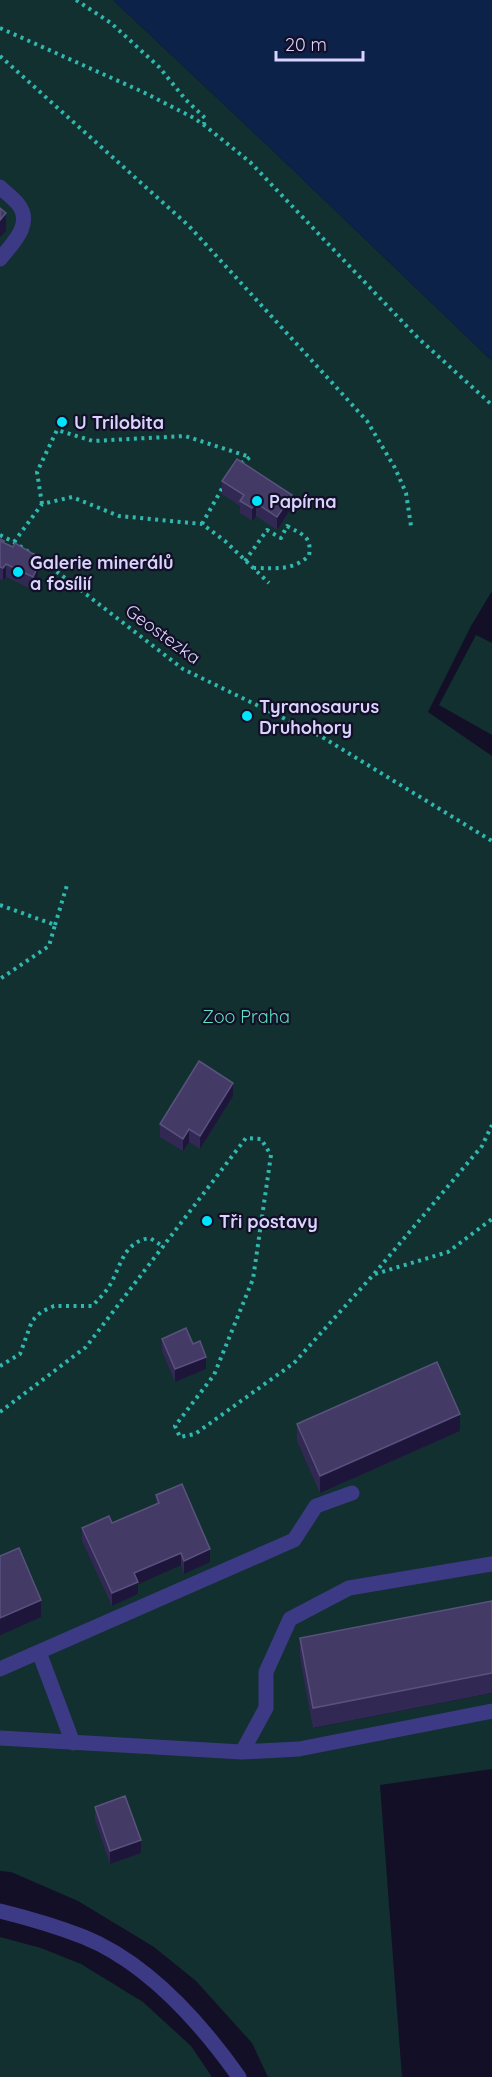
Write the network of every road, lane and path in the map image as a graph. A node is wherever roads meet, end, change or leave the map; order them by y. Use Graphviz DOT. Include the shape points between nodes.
graph roads {
  1 [pos="76,0"];
  2 [pos="0,28"];
  3 [pos="0,56"];
  4 [pos="204,124"];
  5 [pos="0,187"];
  6 [pos="0,259"];
  7 [pos="492,405"];
  8 [pos="235,468"];
  9 [pos="229,476"];
  10 [pos="42,504"];
  11 [pos="202,524"];
  12 [pos="411,526"];
  13 [pos="0,535"];
  14 [pos="14,542"];
  15 [pos="245,561"];
  16 [pos="253,568"];
  17 [pos="269,583"];
  18 [pos="492,841"];
  19 [pos="67,885"];
  20 [pos="0,905"];
  21 [pos="55,926"];
  22 [pos="0,979"];
  23 [pos="492,1125"];
  24 [pos="492,1219"];
  25 [pos="164,1247"];
  26 [pos="374,1274"];
  27 [pos="0,1366"];
  28 [pos="0,1412"];
  29 [pos="352,1493"];
  30 [pos="492,1564"];
  31 [pos="39,1652"];
  32 [pos="0,1669"];
  33 [pos="492,1711"];
  34 [pos="0,1738"];
  35 [pos="73,1743"];
  36 [pos="242,1752"];
  37 [pos="0,1911"];
  38 [pos="239,2077"];
  1 -- 4 [label="path" via="111,22 159,67 205,118"];
  2 -- 4 [label="path"];
  3 -- 12 [label="path" via="189,226 367,421 406,493"];
  4 -- 7 [label="path" via="250,162 418,338"];
  5 -- 6 [label="street" via="19,205 24,217 21,234"];
  8 -- 10 [label="path" via="250,457 185,436 93,441 57,429 37,472"];
  9 -- 11 [label="path"];
  10 -- 11 [label="path" via="72,497 120,516"];
  10 -- 14 [label="path"];
  11 -- 15 [label="path"];
  13 -- 14 [label="path, Geostezka"];
  14 -- 18 [label="path, Geostezka" via="183,669 322,737"];
  15 -- 16 [label="path"];
  15 -- 16 [label="path" via="267,530 281,538 287,526 306,537 311,546 309,556 291,568"];
  16 -- 17 [label="path"];
  19 -- 21 [label="path"];
  20 -- 21 [label="path"];
  21 -- 22 [label="path" via="49,946"];
  23 -- 26 [label="path" via="482,1146"];
  24 -- 26 [label="path" via="448,1252"];
  25 -- 26 [label="path" via="246,1138 261,1139 271,1155 253,1279 214,1375 176,1426 180,1437 195,1434 294,1363"];
  25 -- 27 [label="path" via="150,1238 137,1240 127,1249 110,1286 92,1306 54,1306 40,1312 32,1321 20,1354"];
  25 -- 28 [label="path" via="86,1347"];
  29 -- 31 [label="street" via="316,1506 294,1540"];
  30 -- 36 [label="street" via="349,1588 290,1619 266,1672 266,1708"];
  31 -- 32 [label="street"];
  31 -- 35 [label="street"];
  33 -- 36 [label="street" via="300,1749"];
  34 -- 35 [label="street"];
  35 -- 36 [label="street"];
  37 -- 38 [label="street" via="85,1937 122,1958 185,2010"];
}
